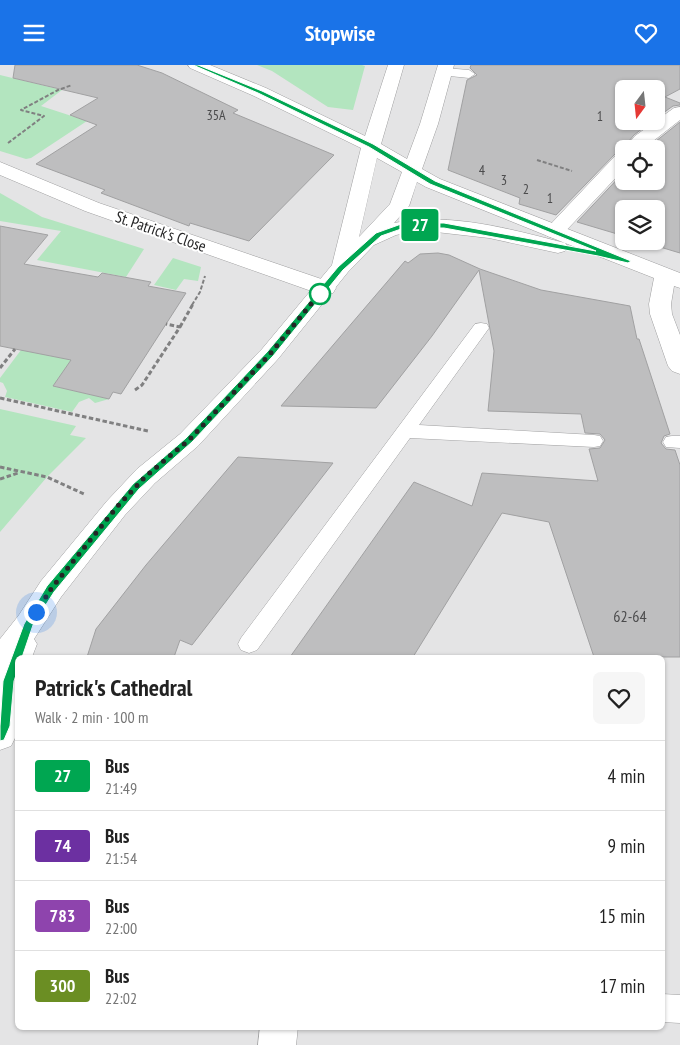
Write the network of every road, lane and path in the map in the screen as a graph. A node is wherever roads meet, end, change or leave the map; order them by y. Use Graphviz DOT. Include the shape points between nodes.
graph roads {
  1 [pos="196,65"];
  2 [pos="396,65"];
  3 [pos="445,68"];
  4 [pos="469,74"];
  5 [pos="72,85"];
  6 [pos="680,113"];
  7 [pos="643,140"];
  8 [pos="7,144"];
  9 [pos="371,146"];
  10 [pos="537,160"];
  11 [pos="0,168"];
  12 [pos="615,168"];
  13 [pos="573,171"];
  14 [pos="412,172"];
  15 [pos="554,232"];
  16 [pos="628,261"];
  17 [pos="333,278"];
  18 [pos="672,278"];
  19 [pos="204,282"];
  20 [pos="166,324"];
  21 [pos="180,327"];
  22 [pos="482,328"];
  23 [pos="15,349"];
  24 [pos="680,366"];
  25 [pos="0,368"];
  26 [pos="140,383"];
  27 [pos="144,383"];
  28 [pos="135,390"];
  29 [pos="0,398"];
  30 [pos="106,422"];
  31 [pos="407,431"];
  32 [pos="594,441"];
  33 [pos="0,467"];
  34 [pos="20,472"];
  35 [pos="0,479"];
  36 [pos="116,508"];
  37 [pos="29,624"];
  38 [pos="249,644"];
  39 [pos="18,655"];
  40 [pos="0,661"];
  41 [pos="15,664"];
  42 [pos="0,736"];
  43 [pos="665,1008"];
  44 [pos="680,1009"];
  45 [pos="279,1030"];
  46 [pos="277,1045"];
  1 -- 9 [label="main road"];
  2 -- 9 [label="main road"];
  3 -- 4 [label="lane"];
  3 -- 14 [label="main road"];
  5 -- 8 [label="path" via="58,89 35,105 21,110 44,116"];
  6 -- 7 [label="main road"];
  9 -- 14 [label="main road"];
  9 -- 17 [label="main road"];
  10 -- 13 [label="path"];
  11 -- 17 [label="main road, St. Patrick's Close" via="92,207"];
  12 -- 15 [label="main road"];
  14 -- 15 [label="main road"];
  14 -- 17 [label="main road" via="399,205"];
  15 -- 16 [label="main road"];
  16 -- 17 [label="main road" via="454,227 411,225 378,235"];
  16 -- 18 [label="main road"];
  17 -- 36 [label="main road" via="270,354 189,440 146,476"];
  18 -- 24 [label="main road" via="660,304"];
  19 -- 21 [label="path"];
  20 -- 21 [label="path"];
  21 -- 27 [label="path"];
  22 -- 31 [label="lane"];
  23 -- 25 [label="path"];
  26 -- 27 [label="path"];
  27 -- 28 [label="path"];
  29 -- 30 [label="path"];
  31 -- 32 [label="lane"];
  31 -- 38 [label="lane"];
  33 -- 34 [label="path"];
  34 -- 35 [label="path"];
  34 -- 36 [label="path" via="48,477"];
  36 -- 37 [label="main road" via="51,589"];
  37 -- 39 [label="main road"];
  37 -- 40 [label="main road"];
  41 -- 42 [label="main road"];
  43 -- 44 [label="lane"];
  45 -- 46 [label="main road"];
}
